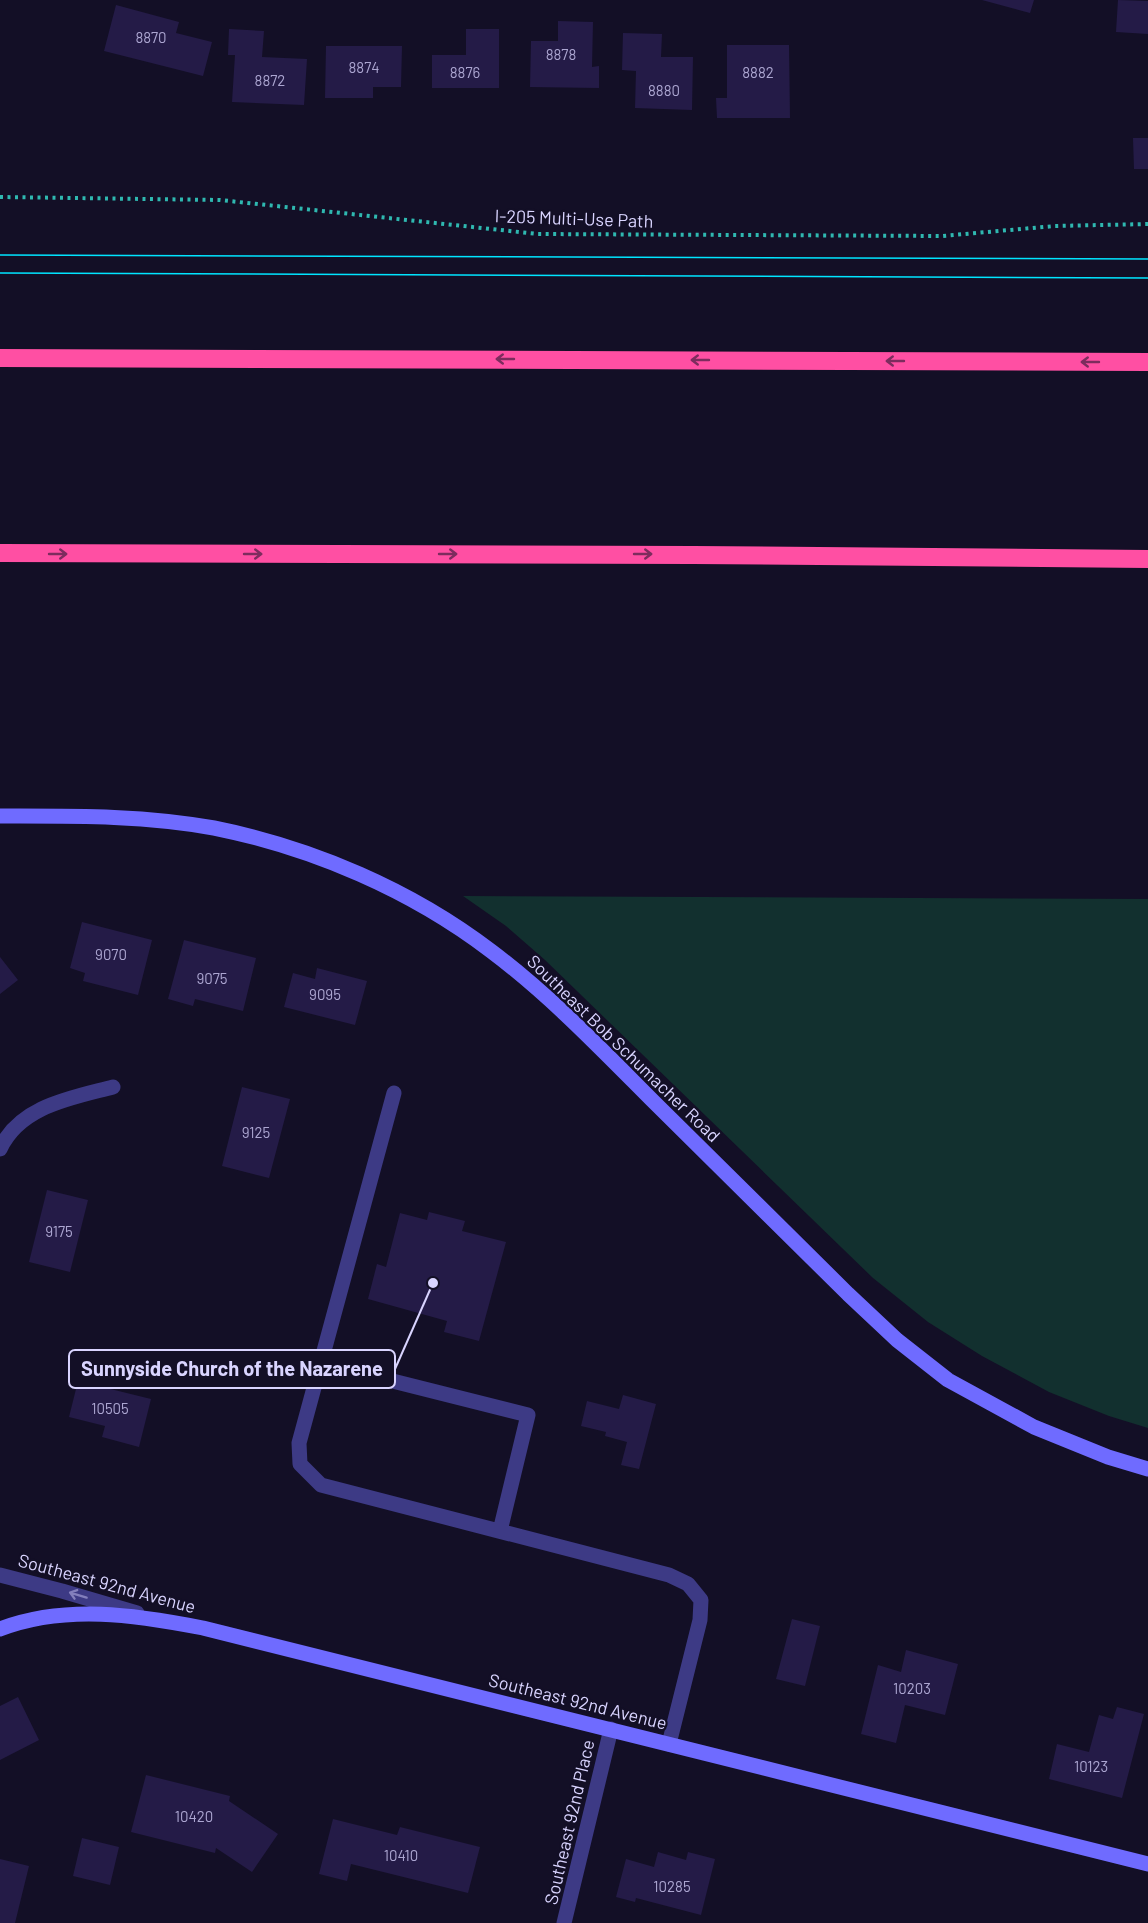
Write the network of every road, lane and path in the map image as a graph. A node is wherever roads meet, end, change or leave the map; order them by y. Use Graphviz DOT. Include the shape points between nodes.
graph roads {
  1 [pos="0,197"];
  2 [pos="1148,224"];
  3 [pos="0,358"];
  4 [pos="1148,362"];
  5 [pos="0,554"];
  6 [pos="1148,559"];
  7 [pos="0,816"];
  8 [pos="113,1087"];
  9 [pos="394,1093"];
  10 [pos="0,1149"];
  11 [pos="321,1363"];
  12 [pos="1148,1469"];
  13 [pos="500,1531"];
  14 [pos="0,1575"];
  15 [pos="154,1619"];
  16 [pos="0,1629"];
  17 [pos="611,1729"];
  18 [pos="669,1744"];
  19 [pos="1148,1864"];
  20 [pos="564,1923"];
  1 -- 2 [label="path, I-205 Multi-Use Path" via="220,200 538,234 942,236 1055,226"];
  4 -- 3 [label="highway, one-way"];
  5 -- 6 [label="highway, one-way"];
  7 -- 12 [label="main road, Southeast Bob Schumacher Road" via="137,818 215,829 296,850 374,881 430,909 491,951 559,1008 848,1294 948,1380 1034,1427"];
  8 -- 10 [label="street" via="57,1102 25,1118"];
  9 -- 11 [label="street"];
  11 -- 13 [label="street" via="299,1443 300,1464 321,1485"];
  11 -- 13 [label="street" via="528,1415"];
  13 -- 18 [label="street" via="669,1575 688,1584 701,1600 700,1620"];
  15 -- 14 [label="street, Southeast 92nd Avenue, one-way"];
  15 -- 16 [label="main road" via="58,1614"];
  15 -- 17 [label="main road, Southeast 92nd Avenue"];
  17 -- 18 [label="main road, Southeast 92nd Avenue"];
  17 -- 20 [label="street, Southeast 92nd Place"];
  18 -- 19 [label="main road, Southeast 92nd Avenue"];
}
